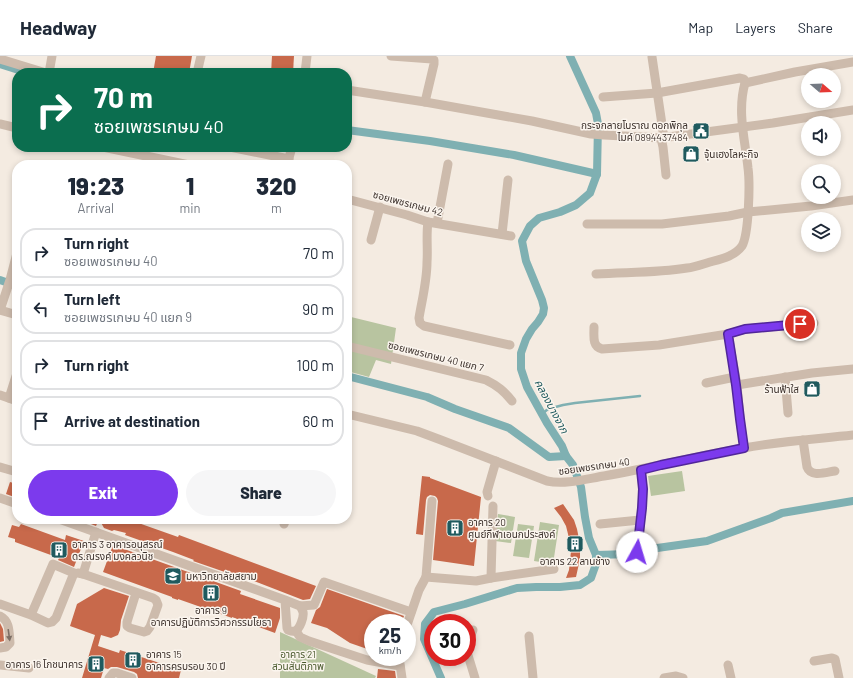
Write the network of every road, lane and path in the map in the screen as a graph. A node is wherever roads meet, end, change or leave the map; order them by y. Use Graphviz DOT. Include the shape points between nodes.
graph roads {
  1 [pos="52,56"];
  2 [pos="201,56"];
  3 [pos="307,56"];
  4 [pos="390,56"];
  5 [pos="652,57"];
  6 [pos="0,59"];
  7 [pos="853,62"];
  8 [pos="30,68"];
  9 [pos="50,68"];
  10 [pos="198,68"];
  11 [pos="306,68"];
  12 [pos="745,84"];
  13 [pos="352,91"];
  14 [pos="657,93"];
  15 [pos="603,97"];
  16 [pos="425,102"];
  17 [pos="853,110"];
  18 [pos="0,124"];
  19 [pos="12,127"];
  20 [pos="743,127"];
  21 [pos="662,138"];
  22 [pos="127,152"];
  23 [pos="249,152"];
  24 [pos="164,160"];
  25 [pos="280,160"];
  26 [pos="448,164"];
  27 [pos="666,175"];
  28 [pos="508,180"];
  29 [pos="352,200"];
  30 [pos="853,200"];
  31 [pos="380,207"];
  32 [pos="748,212"];
  33 [pos="432,222"];
  34 [pos="587,224"];
  35 [pos="371,240"];
  36 [pos="12,272"];
  37 [pos="596,274"];
  38 [pos="0,310"];
  39 [pos="12,314"];
  40 [pos="814,322"];
  41 [pos="594,327"];
  42 [pos="728,334"];
  43 [pos="510,345"];
  44 [pos="352,347"];
  45 [pos="853,369"];
  46 [pos="785,377"];
  47 [pos="736,381"];
  48 [pos="706,383"];
  49 [pos="0,395"];
  50 [pos="12,400"];
  51 [pos="512,401"];
  52 [pos="788,413"];
  53 [pos="352,415"];
  54 [pos="853,435"];
  55 [pos="803,440"];
  56 [pos="744,448"];
  57 [pos="496,461"];
  58 [pos="0,467"];
  59 [pos="641,470"];
  60 [pos="835,470"];
  61 [pos="12,471"];
  62 [pos="488,496"];
  63 [pos="0,498"];
  64 [pos="432,501"];
  65 [pos="12,502"];
  66 [pos="493,506"];
  67 [pos="640,520"];
  68 [pos="73,524"];
  69 [pos="600,524"];
  70 [pos="96,532"];
  71 [pos="637,552"];
  72 [pos="554,569"];
  73 [pos="78,573"];
  74 [pos="426,577"];
  75 [pos="491,578"];
  76 [pos="136,593"];
  77 [pos="285,600"];
  78 [pos="0,604"];
  79 [pos="300,606"];
  80 [pos="411,612"];
  81 [pos="31,615"];
  82 [pos="0,616"];
  83 [pos="296,631"];
  84 [pos="529,636"];
  85 [pos="0,648"];
  86 [pos="364,659"];
  87 [pos="814,661"];
  88 [pos="0,665"];
  89 [pos="728,665"];
  90 [pos="401,666"];
  91 [pos="471,666"];
  92 [pos="29,668"];
  93 [pos="109,678"];
  94 [pos="132,678"];
  95 [pos="402,678"];
  96 [pos="475,678"];
  97 [pos="533,678"];
  98 [pos="664,678"];
  99 [pos="683,678"];
  100 [pos="731,678"];
  101 [pos="839,678"];
  1 -- 9 [label="street"];
  2 -- 10 [label="street"];
  3 -- 11 [label="street"];
  4 -- 16 [label="street" via="434,60"];
  5 -- 14 [label="street"];
  6 -- 8 [label="street"];
  7 -- 12 [label="street"];
  12 -- 14 [label="street" via="744,79 740,78"];
  12 -- 20 [label="street" via="742,94"];
  13 -- 16 [label="street"];
  14 -- 15 [label="street"];
  14 -- 21 [label="street"];
  16 -- 21 [label="street" via="591,134"];
  17 -- 20 [label="street"];
  18 -- 19 [label="street"];
  20 -- 21 [label="street"];
  20 -- 32 [label="street" via="748,169"];
  21 -- 27 [label="street"];
  22 -- 24 [label="street"];
  23 -- 25 [label="street"];
  26 -- 33 [label="street"];
  28 -- 33 [label="street, ซอยเพชรเกษม 42" via="506,235"];
  29 -- 31 [label="street, ซอยเพชรเกษม 42"];
  30 -- 32 [label="street"];
  31 -- 33 [label="street, ซอยเพชรเกษม 42"];
  31 -- 35 [label="street"];
  32 -- 34 [label="street" via="662,224"];
  32 -- 37 [label="street" via="742,246 724,259 689,268"];
  33 -- 43 [label="street" via="426,234 427,263 420,324"];
  36 -- 38 [label="street"];
  38 -- 39 [label="street"];
  40 -- 42 [label="street" via="745,329"];
  41 -- 42 [label="street" via="595,345 602,349 659,345"];
  42 -- 47 [label="street"];
  44 -- 51 [label="street, ซอยเพชรเกษม 40 แยก 7" via="486,380 498,386"];
  45 -- 46 [label="street"];
  46 -- 47 [label="street"];
  46 -- 52 [label="street"];
  47 -- 48 [label="street"];
  47 -- 56 [label="street"];
  49 -- 50 [label="street"];
  53 -- 57 [label="street, ซอยเพชรเกษม 40" via="417,431"];
  54 -- 55 [label="street, ซอยเพชรเกษม 40"];
  55 -- 56 [label="street, ซอยเพชรเกษม 40"];
  55 -- 60 [label="street" via="808,470 817,474"];
  56 -- 59 [label="street, ซอยเพชรเกษม 40"];
  57 -- 59 [label="street, ซอยเพชรเกษม 40" via="554,482"];
  57 -- 62 [label="street"];
  58 -- 61 [label="street"];
  59 -- 67 [label="street" via="643,489"];
  63 -- 65 [label="street"];
  64 -- 74 [label="street"];
  66 -- 75 [label="street"];
  67 -- 69 [label="street"];
  67 -- 71 [label="street"];
  68 -- 70 [label="street"];
  70 -- 73 [label="street"];
  70 -- 77 [label="street"];
  72 -- 75 [label="street"];
  73 -- 76 [label="street"];
  73 -- 81 [label="street" via="52,622 48,623"];
  73 -- 81 [label="street" via="53,564"];
  74 -- 75 [label="street" via="476,581"];
  74 -- 80 [label="street"];
  77 -- 79 [label="street"];
  77 -- 83 [label="street" via="287,628 292,632"];
  78 -- 81 [label="street"];
  79 -- 80 [label="street" via="314,605 324,582"];
  79 -- 83 [label="street" via="303,617"];
  82 -- 85 [label="street, one-way" via="7,622 10,643"];
  83 -- 86 [label="street" via="300,637 309,641"];
  84 -- 97 [label="street"];
  87 -- 101 [label="street" via="835,659"];
  88 -- 92 [label="street"];
  89 -- 100 [label="street"];
  90 -- 95 [label="street"];
  91 -- 96 [label="street"];
  93 -- 94 [label="street" via="113,673 117,673"];
  98 -- 99 [label="street"];
}
